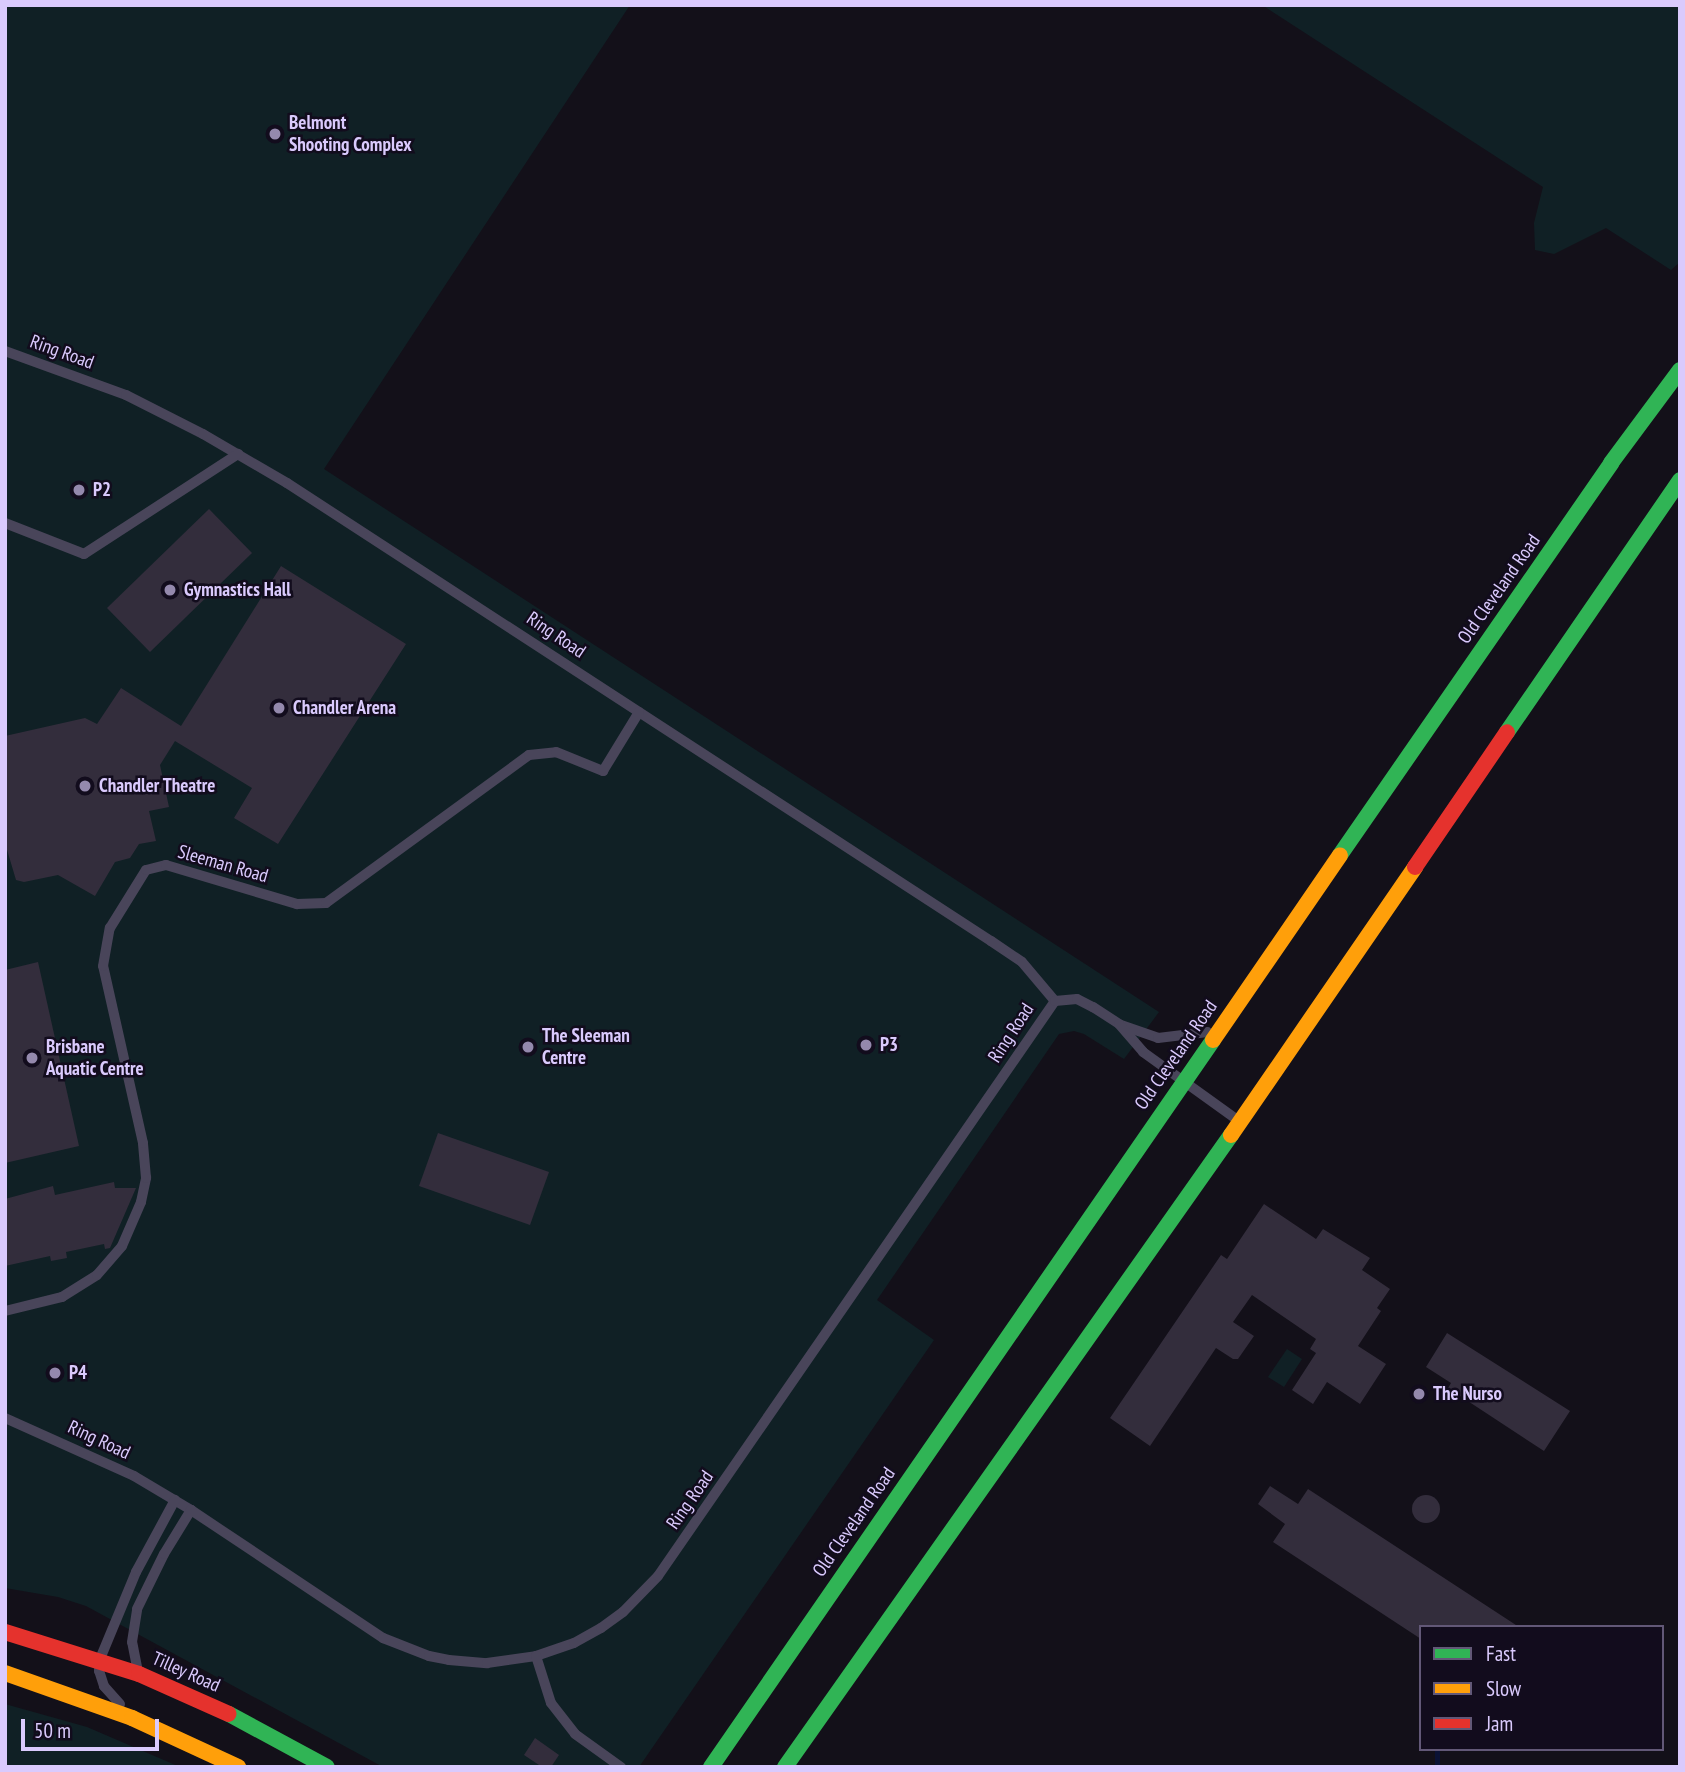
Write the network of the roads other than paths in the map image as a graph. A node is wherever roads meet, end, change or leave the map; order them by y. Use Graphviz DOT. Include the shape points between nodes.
graph roads {
  1 [pos="5,351"];
  2 [pos="1680,370"];
  3 [pos="238,454"];
  4 [pos="1680,480"];
  5 [pos="5,523"];
  6 [pos="639,712"];
  7 [pos="1055,1001"];
  8 [pos="1119,1024"];
  9 [pos="1218,1031"];
  10 [pos="1184,1081"];
  11 [pos="1240,1122"];
  12 [pos="5,1311"];
  13 [pos="5,1418"];
  14 [pos="175,1500"];
  15 [pos="191,1510"];
  16 [pos="5,1632"];
  17 [pos="536,1656"];
  18 [pos="100,1659"];
  19 [pos="5,1673"];
  20 [pos="139,1674"];
  21 [pos="132,1718"];
  22 [pos="238,1767"];
  23 [pos="327,1767"];
  24 [pos="621,1767"];
  25 [pos="711,1767"];
  26 [pos="785,1767"];
  1 -- 3 [label="lane, Ring Road" via="126,395"];
  2 -- 9 [label="main road, Old Cleveland Road"];
  3 -- 5 [label="lane" via="83,554"];
  3 -- 6 [label="lane, Ring Road"];
  4 -- 11 [label="main road"];
  6 -- 7 [label="lane, Ring Road" via="1022,962"];
  6 -- 12 [label="lane, Sleeman Road" via="603,771 556,752 529,755 334,899 317,905 297,904 176,867 160,864 146,870 110,928 103,966 143,1143 146,1178 141,1202 122,1246 97,1275 62,1297"];
  7 -- 8 [label="lane, Ring Road" via="1077,999"];
  7 -- 17 [label="lane, Ring Road" via="658,1576 601,1628 566,1647"];
  8 -- 9 [label="lane, Ring Road" via="1158,1038"];
  8 -- 10 [label="lane, Ring Road" via="1143,1052"];
  9 -- 10 [label="main road, Old Cleveland Road"];
  10 -- 11 [label="lane, Ring Road"];
  10 -- 25 [label="main road, Old Cleveland Road"];
  11 -- 26 [label="main road"];
  13 -- 14 [label="lane, Ring Road" via="104,1461"];
  14 -- 15 [label="lane, Ring Road"];
  14 -- 18 [label="lane" via="136,1572"];
  15 -- 17 [label="lane, Ring Road" via="363,1627 407,1648 449,1660 487,1663"];
  15 -- 20 [label="lane" via="137,1609 132,1642"];
  16 -- 18 [label="main road, Tilley Road"];
  17 -- 24 [label="lane" via="551,1703 575,1734"];
  18 -- 20 [label="main road, Tilley Road"];
  18 -- 21 [label="lane" via="104,1686"];
  19 -- 21 [label="main road"];
  20 -- 23 [label="main road, Tilley Road" via="233,1716"];
  21 -- 22 [label="main road"];
}
